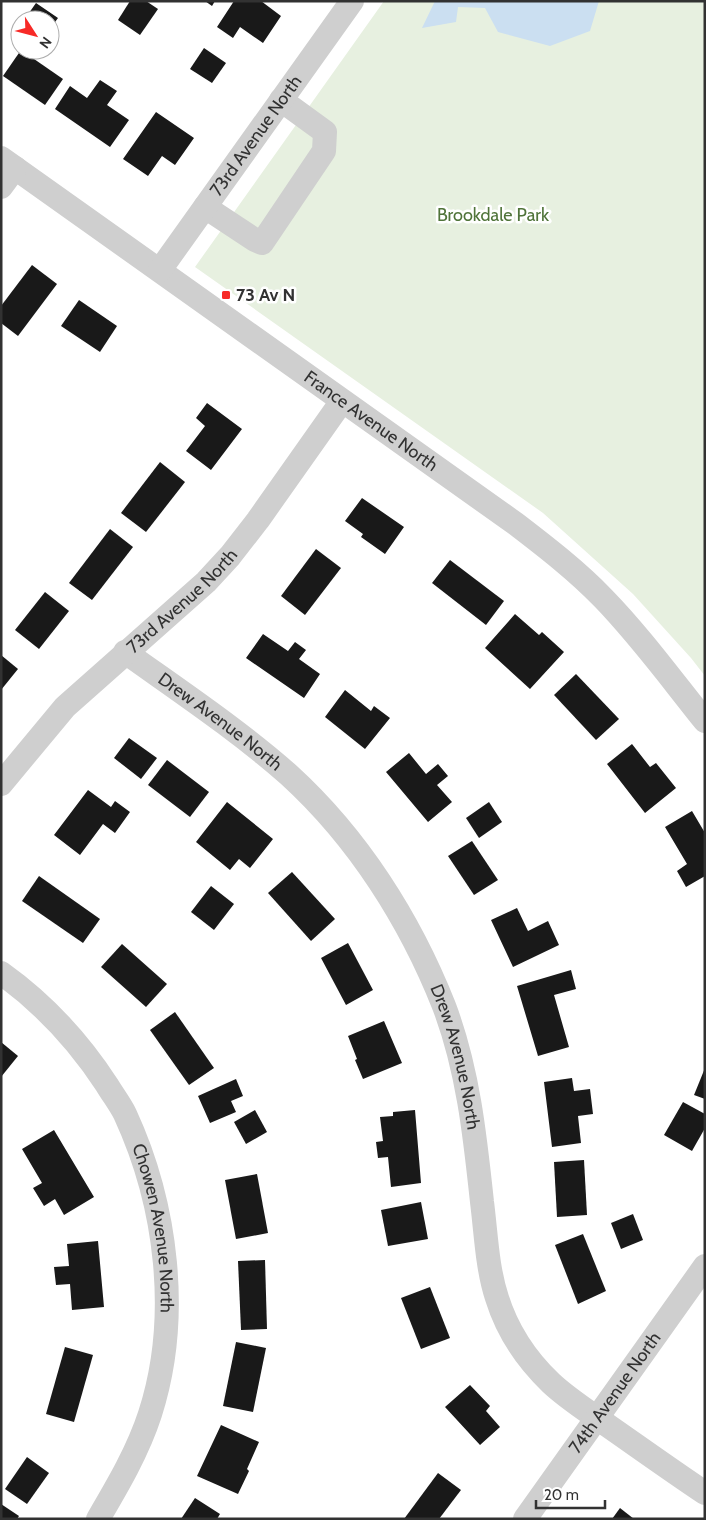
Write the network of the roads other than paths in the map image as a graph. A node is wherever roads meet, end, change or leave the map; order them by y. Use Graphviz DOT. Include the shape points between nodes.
graph roads {
  1 [pos="352,1"];
  2 [pos="281,100"];
  3 [pos="8,163"];
  4 [pos="1,187"];
  5 [pos="205,207"];
  6 [pos="160,270"];
  7 [pos="342,401"];
  8 [pos="125,652"];
  9 [pos="705,721"];
  10 [pos="1,784"];
  11 [pos="1,973"];
  12 [pos="701,1278"];
  13 [pos="596,1418"];
  14 [pos="705,1493"];
  15 [pos="98,1519"];
  16 [pos="525,1519"];
  1 -- 2 [label="street, 73rd Avenue North"];
  2 -- 5 [label="street, 73rd Avenue North"];
  2 -- 5 [label="street" via="325,132 324,151 262,243"];
  3 -- 4 [label="street"];
  3 -- 6 [label="street, France Avenue North"];
  5 -- 6 [label="street, 73rd Avenue North"];
  6 -- 7 [label="street, France Avenue North"];
  7 -- 8 [label="street, 73rd Avenue North" via="230,556 206,582"];
  7 -- 9 [label="street, France Avenue North" via="516,524 570,568 635,634"];
  8 -- 10 [label="street, 73rd Avenue North" via="65,707"];
  8 -- 13 [label="street, Drew Avenue North" via="236,732 290,776 339,827 381,883 417,945 445,1008 465,1076 488,1258 496,1297 512,1334 535,1365 552,1385"];
  11 -- 15 [label="street, Chowen Avenue North" via="51,1014 91,1060 124,1113 147,1170 162,1229 167,1291 164,1352 150,1414 127,1470"];
  12 -- 13 [label="street, 74th Avenue North"];
  13 -- 14 [label="street, Drew Avenue North"];
  13 -- 16 [label="street, 74th Avenue North"];
}
